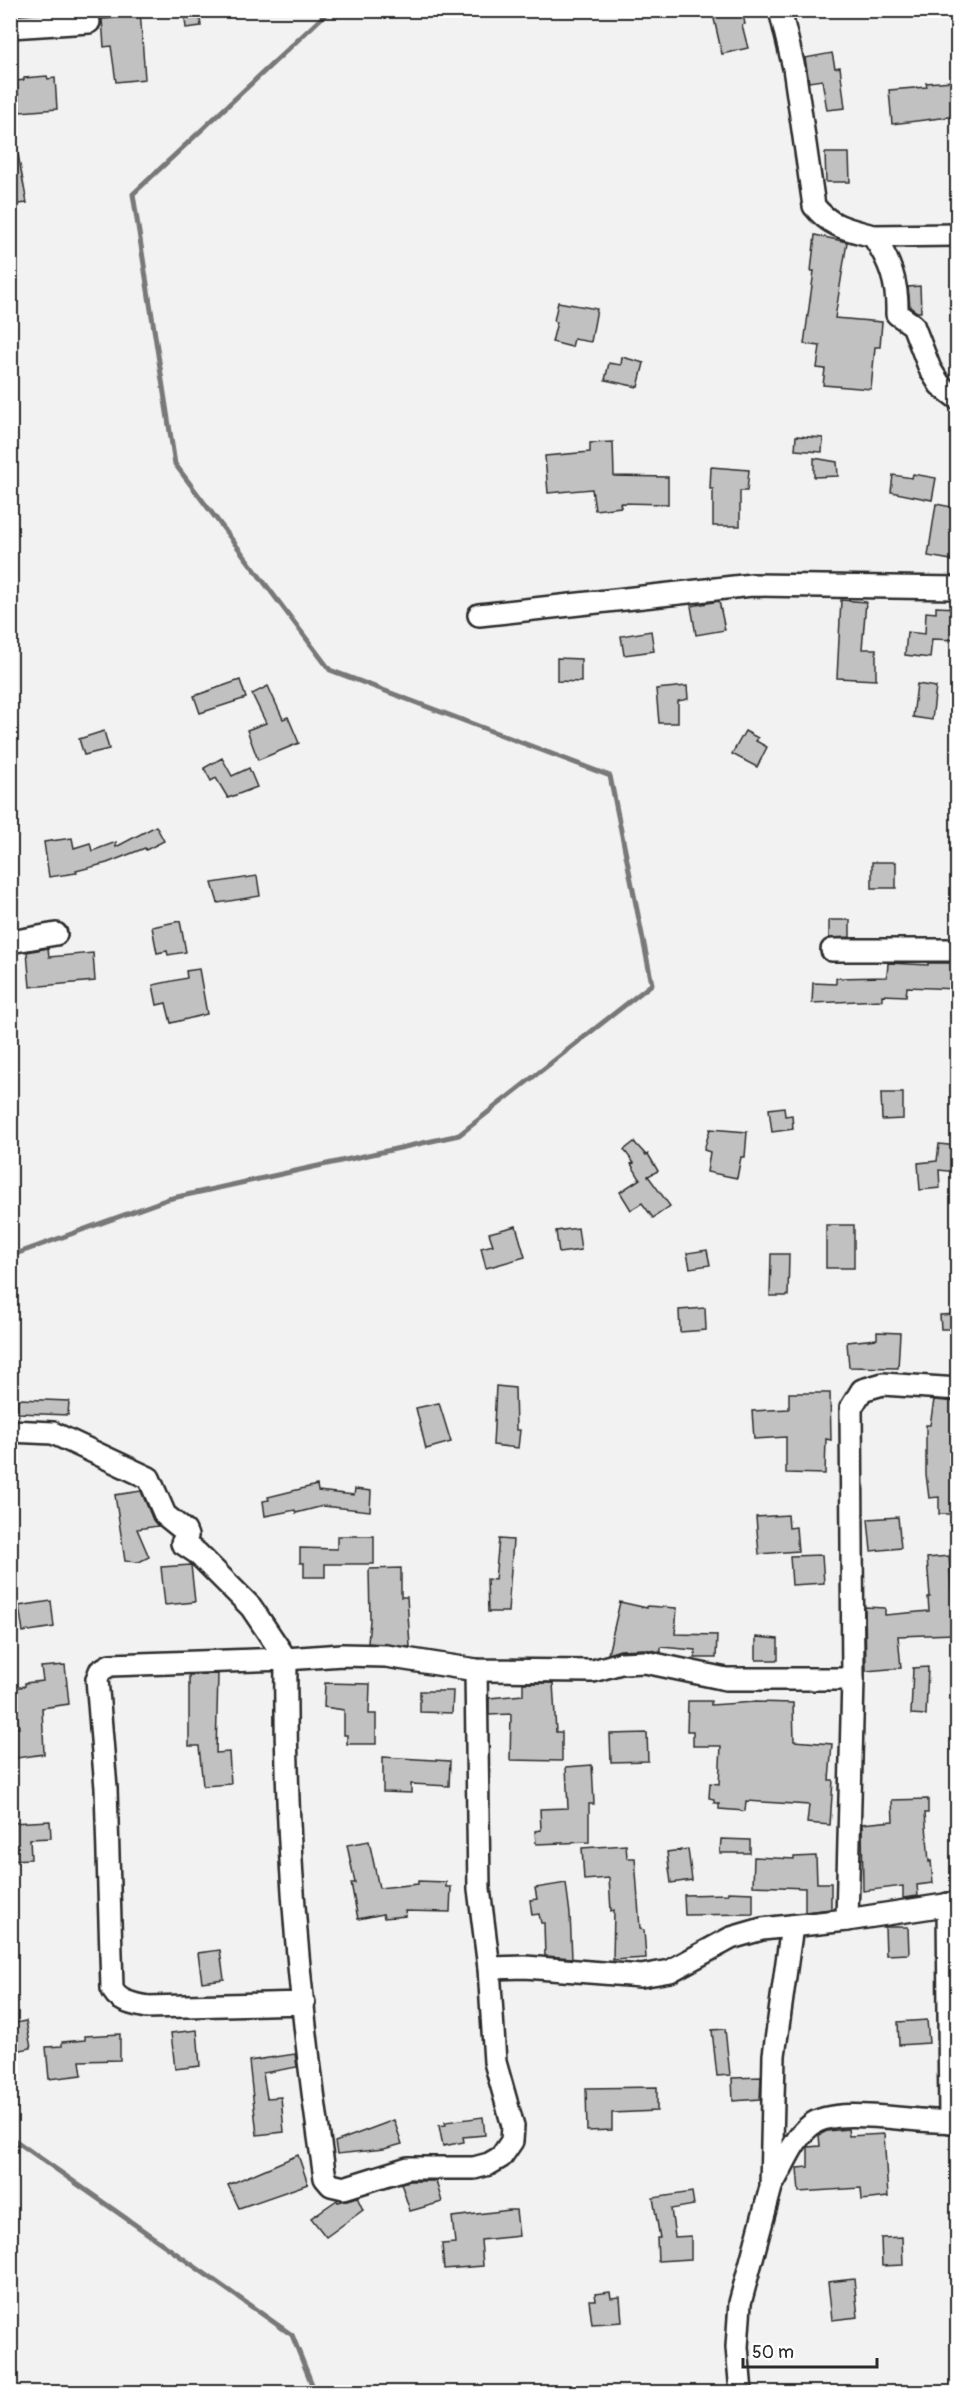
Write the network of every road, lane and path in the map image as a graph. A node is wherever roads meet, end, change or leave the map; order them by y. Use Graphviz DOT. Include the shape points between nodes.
graph roads {
  1 [pos="780,10"];
  2 [pos="15,21"];
  3 [pos="89,22"];
  4 [pos="957,235"];
  5 [pos="873,236"];
  6 [pos="957,399"];
  7 [pos="957,588"];
  8 [pos="479,615"];
  9 [pos="56,934"];
  10 [pos="10,942"];
  11 [pos="832,950"];
  12 [pos="957,950"];
  13 [pos="957,1389"];
  14 [pos="10,1431"];
  15 [pos="286,1659"];
  16 [pos="476,1670"];
  17 [pos="853,1678"];
  18 [pos="953,1904"];
  19 [pos="847,1920"];
  20 [pos="792,1926"];
  21 [pos="489,1968"];
  22 [pos="304,2003"];
  23 [pos="954,2122"];
  24 [pos="771,2187"];
  25 [pos="741,2392"];
  1 -- 5 [label="street" via="794,68 814,206 837,226"];
  2 -- 3 [label="street"];
  4 -- 5 [label="street"];
  5 -- 6 [label="street" via="885,254 898,291 897,314 913,325 940,386"];
  7 -- 8 [label="street" via="752,585"];
  9 -- 10 [label="street"];
  11 -- 12 [label="street"];
  13 -- 17 [label="street" via="883,1384 862,1390 850,1408"];
  14 -- 15 [label="street" via="53,1433 149,1478 165,1515 186,1531 182,1543 251,1607"];
  15 -- 16 [label="street" via="386,1656"];
  15 -- 22 [label="street" via="285,1756"];
  15 -- 22 [label="street" via="110,1665 100,1671 97,1680 106,1788 112,1988 123,2000 147,2007"];
  16 -- 17 [label="street" via="593,1671 621,1663 645,1662 726,1679"];
  16 -- 21 [label="street" via="479,1888"];
  17 -- 19 [label="street"];
  18 -- 19 [label="street"];
  18 -- 23 [label="street"];
  19 -- 20 [label="street"];
  20 -- 21 [label="street" via="730,1938 670,1971 641,1976"];
  20 -- 24 [label="street" via="774,2055"];
  21 -- 22 [label="street" via="495,2062 513,2126 512,2141 501,2157 474,2168 408,2168 344,2188 331,2186 325,2178"];
  23 -- 24 [label="street" via="827,2117 811,2124 798,2139"];
  24 -- 25 [label="street" via="740,2303 737,2347"];
}
